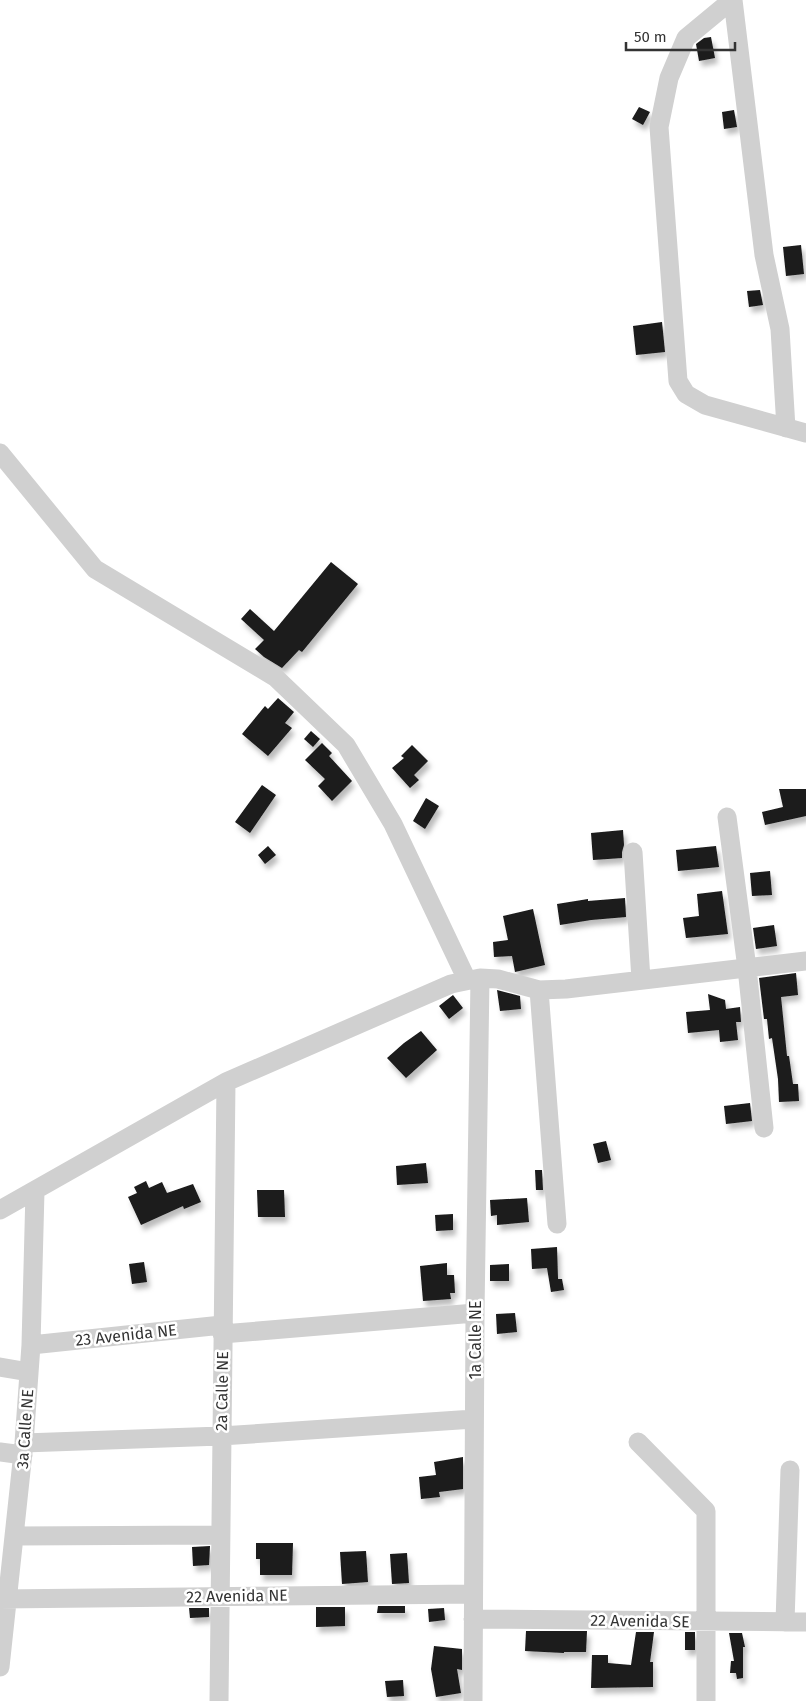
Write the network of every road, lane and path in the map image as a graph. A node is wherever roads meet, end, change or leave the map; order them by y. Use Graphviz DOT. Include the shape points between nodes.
graph roads {
  1 [pos="733,0"];
  2 [pos="786,428"];
  3 [pos="806,433"];
  4 [pos="0,452"];
  5 [pos="727,816"];
  6 [pos="633,852"];
  7 [pos="806,961"];
  8 [pos="747,968"];
  9 [pos="474,979"];
  10 [pos="641,980"];
  11 [pos="539,990"];
  12 [pos="226,1082"];
  13 [pos="764,1128"];
  14 [pos="35,1190"];
  15 [pos="0,1210"];
  16 [pos="557,1224"];
  17 [pos="475,1313"];
  18 [pos="222,1330"];
  19 [pos="31,1345"];
  20 [pos="0,1367"];
  21 [pos="29,1372"];
  22 [pos="474,1419"];
  23 [pos="221,1436"];
  24 [pos="638,1442"];
  25 [pos="23,1449"];
  26 [pos="0,1452"];
  27 [pos="790,1470"];
  28 [pos="220,1535"];
  29 [pos="15,1536"];
  30 [pos="473,1594"];
  31 [pos="220,1597"];
  32 [pos="4,1599"];
  33 [pos="473,1619"];
  34 [pos="706,1622"];
  35 [pos="785,1622"];
  36 [pos="806,1622"];
  37 [pos="0,1667"];
  38 [pos="219,1701"];
  39 [pos="473,1701"];
  40 [pos="706,1701"];
  1 -- 2 [label="street" via="764,255 780,329"];
  1 -- 2 [label="street" via="686,38 669,78 659,127 678,381 686,394 705,405"];
  2 -- 3 [label="street"];
  4 -- 9 [label="street" via="95,569 275,678 346,745 394,824"];
  5 -- 8 [label="street"];
  6 -- 10 [label="street"];
  7 -- 8 [label="street"];
  8 -- 10 [label="street"];
  8 -- 13 [label="street"];
  9 -- 11 [label="street" via="498,979"];
  9 -- 12 [label="street" via="424,995"];
  9 -- 17 [label="street, 1a Calle NE"];
  10 -- 11 [label="street"];
  11 -- 16 [label="street"];
  12 -- 14 [label="street"];
  12 -- 18 [label="street, 2a Calle NE"];
  14 -- 15 [label="street"];
  14 -- 19 [label="street, 3a Calle NE"];
  17 -- 18 [label="street, 23 Avenida NE"];
  17 -- 22 [label="street, 1a Calle NE"];
  18 -- 19 [label="street, 23 Avenida NE"];
  18 -- 23 [label="street, 2a Calle NE"];
  19 -- 21 [label="street, 3a Calle NE"];
  20 -- 21 [label="street"];
  21 -- 25 [label="street, 3a Calle NE"];
  22 -- 23 [label="street"];
  22 -- 30 [label="street, 1a Calle NE"];
  23 -- 25 [label="street"];
  23 -- 28 [label="street, 2a Calle NE"];
  24 -- 34 [label="street" via="706,1511"];
  25 -- 26 [label="street"];
  25 -- 29 [label="street, 3a Calle NE"];
  27 -- 35 [label="street"];
  28 -- 29 [label="street"];
  28 -- 31 [label="street, 2a Calle NE"];
  29 -- 32 [label="street, 3a Calle NE"];
  30 -- 31 [label="street, 22 Avenida NE"];
  30 -- 33 [label="street, 1a Calle NE"];
  31 -- 32 [label="street, 22 Avenida NE"];
  31 -- 38 [label="street, 2a Calle NE"];
  32 -- 37 [label="street, 3a Calle NE"];
  33 -- 34 [label="street, 22 Avenida SE"];
  33 -- 39 [label="street, 1a Calle NE"];
  34 -- 35 [label="street, 22 Avenida SE"];
  34 -- 40 [label="street"];
  35 -- 36 [label="street, 22 Avenida SE"];
}
